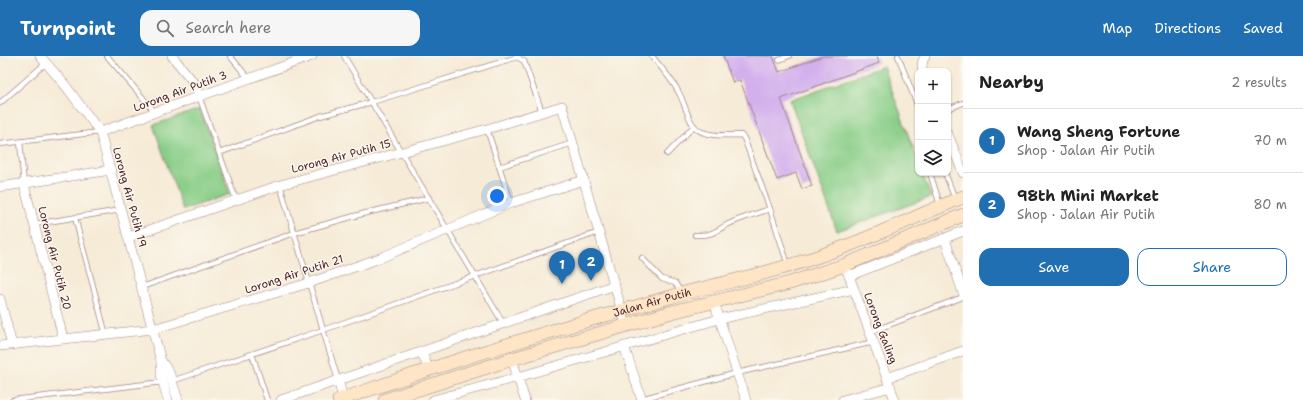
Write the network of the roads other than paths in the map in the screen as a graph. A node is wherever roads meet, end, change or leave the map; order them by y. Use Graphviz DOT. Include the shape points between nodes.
graph roads {
  1 [pos="107,56"];
  2 [pos="172,56"];
  3 [pos="230,56"];
  4 [pos="312,56"];
  5 [pos="344,56"];
  6 [pos="652,56"];
  7 [pos="789,56"];
  8 [pos="898,56"];
  9 [pos="925,56"];
  10 [pos="43,59"];
  11 [pos="289,60"];
  12 [pos="780,60"];
  13 [pos="922,68"];
  14 [pos="249,79"];
  15 [pos="199,96"];
  16 [pos="372,102"];
  17 [pos="0,103"];
  18 [pos="963,103"];
  19 [pos="917,104"];
  20 [pos="951,108"];
  21 [pos="154,112"];
  22 [pos="542,112"];
  23 [pos="694,126"];
  24 [pos="487,129"];
  25 [pos="100,132"];
  26 [pos="950,140"];
  27 [pos="20,142"];
  28 [pos="573,143"];
  29 [pos="0,144"];
  30 [pos="219,153"];
  31 [pos="402,153"];
  32 [pos="667,154"];
  33 [pos="499,167"];
  34 [pos="111,170"];
  35 [pos="963,173"];
  36 [pos="931,176"];
  37 [pos="947,176"];
  38 [pos="584,180"];
  39 [pos="24,184"];
  40 [pos="280,184"];
  41 [pos="0,187"];
  42 [pos="429,198"];
  43 [pos="959,199"];
  44 [pos="236,200"];
  45 [pos="511,203"];
  46 [pos="940,207"];
  47 [pos="770,209"];
  48 [pos="121,210"];
  49 [pos="963,215"];
  50 [pos="75,218"];
  51 [pos="34,224"];
  52 [pos="448,230"];
  53 [pos="963,231"];
  54 [pos="599,232"];
  55 [pos="294,233"];
  56 [pos="695,235"];
  57 [pos="129,237"];
  58 [pos="944,239"];
  59 [pos="642,258"];
  60 [pos="789,266"];
  61 [pos="847,270"];
  62 [pos="475,276"];
  63 [pos="309,283"];
  64 [pos="615,285"];
  65 [pos="142,287"];
  66 [pos="854,289"];
  67 [pos="963,293"];
  68 [pos="681,294"];
  69 [pos="963,298"];
  70 [pos="0,299"];
  71 [pos="714,302"];
  72 [pos="622,311"];
  73 [pos="719,319"];
  74 [pos="503,323"];
  75 [pos="626,325"];
  76 [pos="153,329"];
  77 [pos="323,330"];
  78 [pos="870,332"];
  79 [pos="106,335"];
  80 [pos="63,338"];
  81 [pos="874,342"];
  82 [pos="12,345"];
  83 [pos="0,346"];
  84 [pos="624,346"];
  85 [pos="422,351"];
  86 [pos="963,352"];
  87 [pos="252,354"];
  88 [pos="512,359"];
  89 [pos="428,370"];
  90 [pos="737,373"];
  91 [pos="518,377"];
  92 [pos="887,378"];
  93 [pos="338,380"];
  94 [pos="167,381"];
  95 [pos="442,381"];
  96 [pos="891,387"];
  97 [pos="403,397"];
  98 [pos="446,398"];
  99 [pos="341,399"];
  100 [pos="13,400"];
  101 [pos="168,400"];
  102 [pos="178,400"];
  103 [pos="267,400"];
  104 [pos="281,400"];
  105 [pos="386,400"];
  106 [pos="433,400"];
  107 [pos="526,400"];
  108 [pos="641,400"];
  109 [pos="746,400"];
  110 [pos="843,400"];
  111 [pos="895,400"];
  1 -- 21 [label="lane"];
  2 -- 15 [label="street" via="195,84"];
  3 -- 14 [label="lane"];
  4 -- 11 [label="street, Lorong Air Putih 3"];
  5 -- 16 [label="lane"];
  6 -- 23 [label="lane" via="678,89"];
  7 -- 12 [label="lane"];
  8 -- 19 [label="lane"];
  9 -- 13 [label="street"];
  10 -- 17 [label="lane"];
  10 -- 25 [label="street, Lorong Air Putih 19"];
  11 -- 14 [label="street, Lorong Air Putih 3"];
  14 -- 15 [label="street, Lorong Air Putih 3"];
  15 -- 21 [label="street, Lorong Air Putih 3"];
  15 -- 30 [label="lane"];
  16 -- 22 [label="lane" via="517,57 524,61"];
  16 -- 30 [label="lane" via="320,116"];
  16 -- 31 [label="lane"];
  18 -- 20 [label="lane"];
  21 -- 25 [label="street, Lorong Air Putih 3"];
  22 -- 24 [label="street, Lorong Air Putih 15"];
  22 -- 28 [label="street, Lorong Air Putih 15" via="562,106"];
  23 -- 32 [label="lane"];
  23 -- 47 [label="lane" via="706,134 741,135 744,138"];
  24 -- 31 [label="street, Lorong Air Putih 15"];
  24 -- 33 [label="lane"];
  25 -- 27 [label="lane"];
  25 -- 34 [label="street, Lorong Air Putih 19"];
  26 -- 35 [label="street"];
  27 -- 29 [label="lane"];
  27 -- 39 [label="lane"];
  28 -- 33 [label="lane"];
  28 -- 38 [label="street"];
  30 -- 44 [label="lane"];
  31 -- 40 [label="street, Lorong Air Putih 15"];
  31 -- 42 [label="lane"];
  33 -- 45 [label="lane"];
  34 -- 39 [label="street"];
  34 -- 48 [label="street, Lorong Air Putih 19"];
  36 -- 46 [label="lane"];
  37 -- 43 [label="lane"];
  38 -- 45 [label="street, Lorong Air Putih 21"];
  38 -- 54 [label="street"];
  39 -- 41 [label="street"];
  39 -- 51 [label="street, Lorong Air Putih 20"];
  40 -- 44 [label="street, Lorong Air Putih 15"];
  40 -- 55 [label="lane"];
  42 -- 52 [label="lane"];
  42 -- 55 [label="lane"];
  43 -- 46 [label="street, Jalan Air Putih"];
  44 -- 57 [label="street, Lorong Air Putih 15"];
  45 -- 52 [label="street, Lorong Air Putih 21"];
  46 -- 60 [label="street, Jalan Air Putih"];
  47 -- 56 [label="lane" via="732,222 710,235"];
  47 -- 60 [label="lane"];
  48 -- 50 [label="lane"];
  48 -- 57 [label="street, Lorong Air Putih 19"];
  49 -- 61 [label="street, Jalan Air Putih"];
  50 -- 51 [label="lane"];
  50 -- 79 [label="lane"];
  51 -- 80 [label="street, Lorong Air Putih 20"];
  52 -- 62 [label="lane"];
  52 -- 63 [label="street, Lorong Air Putih 21"];
  53 -- 58 [label="street"];
  54 -- 62 [label="lane"];
  54 -- 64 [label="street"];
  55 -- 63 [label="lane"];
  55 -- 65 [label="lane"];
  57 -- 65 [label="street, Lorong Air Putih 19"];
  58 -- 61 [label="street"];
  58 -- 67 [label="street"];
  59 -- 68 [label="lane" via="662,279 675,283"];
  60 -- 68 [label="street, Jalan Air Putih"];
  61 -- 66 [label="street, Lorong Galing"];
  61 -- 71 [label="street, Jalan Air Putih"];
  62 -- 74 [label="lane"];
  62 -- 77 [label="lane"];
  63 -- 76 [label="street, Lorong Air Putih 21"];
  63 -- 77 [label="lane"];
  64 -- 72 [label="street"];
  64 -- 74 [label="street"];
  65 -- 76 [label="street, Lorong Air Putih 19"];
  66 -- 73 [label="street"];
  66 -- 78 [label="street, Lorong Galing"];
  68 -- 72 [label="street, Jalan Air Putih"];
  69 -- 78 [label="lane"];
  70 -- 82 [label="street"];
  71 -- 73 [label="street"];
  71 -- 75 [label="street, Jalan Air Putih"];
  72 -- 75 [label="street"];
  72 -- 89 [label="street, Jalan Air Putih"];
  73 -- 84 [label="street"];
  73 -- 90 [label="street"];
  74 -- 85 [label="street"];
  75 -- 88 [label="street, Jalan Air Putih"];
  76 -- 79 [label="street, Lorong Air Putih 21"];
  76 -- 94 [label="street, Lorong Air Putih 19" via="161,361 168,372"];
  77 -- 87 [label="lane"];
  77 -- 93 [label="lane"];
  78 -- 81 [label="street, Lorong Galing"];
  79 -- 80 [label="street, Lorong Air Putih 21"];
  80 -- 82 [label="street, Lorong Air Putih 21"];
  81 -- 90 [label="lane"];
  81 -- 92 [label="street, Lorong Galing"];
  82 -- 83 [label="street, Lorong Air Putih 21"];
  84 -- 91 [label="street"];
  84 -- 108 [label="street"];
  85 -- 89 [label="street"];
  85 -- 93 [label="street"];
  86 -- 92 [label="street"];
  87 -- 94 [label="lane"];
  87 -- 103 [label="lane"];
  88 -- 91 [label="street"];
  88 -- 95 [label="street, Jalan Air Putih"];
  89 -- 99 [label="street, Jalan Air Putih"];
  90 -- 108 [label="lane"];
  90 -- 109 [label="street"];
  91 -- 98 [label="street"];
  91 -- 107 [label="street"];
  92 -- 96 [label="street, Lorong Galing"];
  93 -- 99 [label="street"];
  93 -- 104 [label="street"];
  94 -- 100 [label="lane"];
  94 -- 101 [label="street, Lorong Air Putih 19"];
  94 -- 102 [label="street, Lorong Air Putih 19"];
  95 -- 97 [label="street, Jalan Air Putih"];
  95 -- 98 [label="street"];
  96 -- 110 [label="street"];
  96 -- 111 [label="street, Lorong Galing"];
  97 -- 105 [label="street, Jalan Air Putih"];
  98 -- 106 [label="street"];
}
